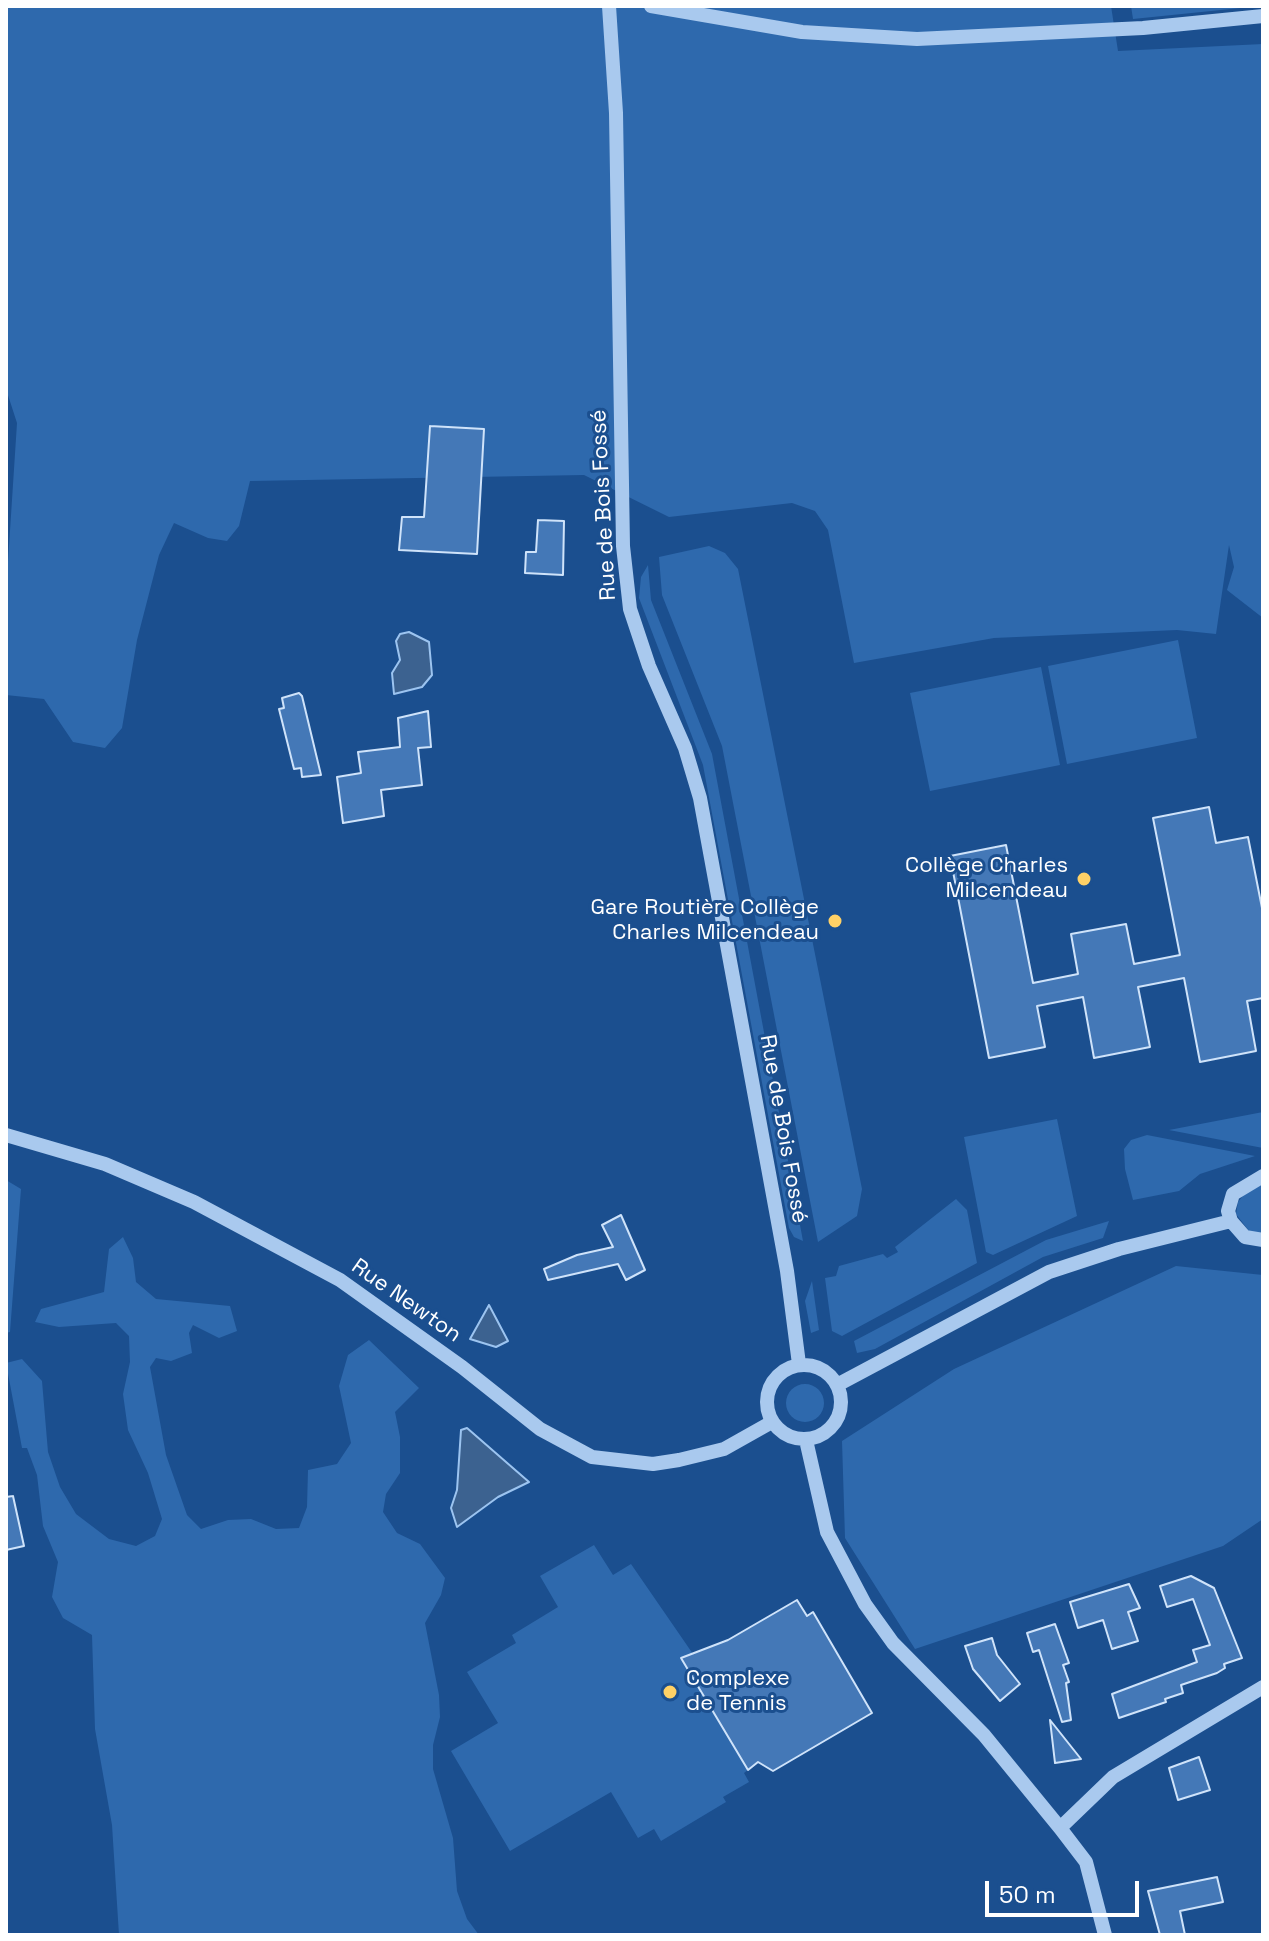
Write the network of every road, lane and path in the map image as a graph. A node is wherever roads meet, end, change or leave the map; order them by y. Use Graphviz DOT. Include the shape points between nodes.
graph roads {
  1 [pos="609,6"];
  2 [pos="651,6"];
  3 [pos="1263,16"];
  4 [pos="6,1135"];
  5 [pos="1263,1176"];
  6 [pos="1231,1221"];
  7 [pos="1263,1240"];
  8 [pos="799,1364"];
  9 [pos="837,1385"];
  10 [pos="772,1422"];
  11 [pos="806,1440"];
  12 [pos="1263,1687"];
  13 [pos="1060,1828"];
  14 [pos="1105,1935"];
  1 -- 8 [label="street, Rue de Bois Fossé" via="616,113 623,546 630,609 700,798 787,1271"];
  2 -- 3 [label="street" via="802,32 917,39 1129,29"];
  4 -- 10 [label="street, Rue Newton" via="105,1164 194,1202 340,1280 540,1429 592,1457 653,1464 679,1460 724,1449"];
  5 -- 6 [label="street" via="1233,1194"];
  6 -- 7 [label="street" via="1245,1237"];
  6 -- 9 [label="street" via="1049,1272"];
  8 -- 9 [label="street" via="828,1373"];
  8 -- 10 [label="street" via="774,1379 766,1408"];
  9 -- 11 [label="street" via="840,1414 832,1427"];
  10 -- 11 [label="street" via="793,1438"];
  11 -- 13 [label="street" via="827,1532 865,1604"];
  12 -- 13 [label="street" via="1113,1777"];
  13 -- 14 [label="street" via="1086,1862"];
}
